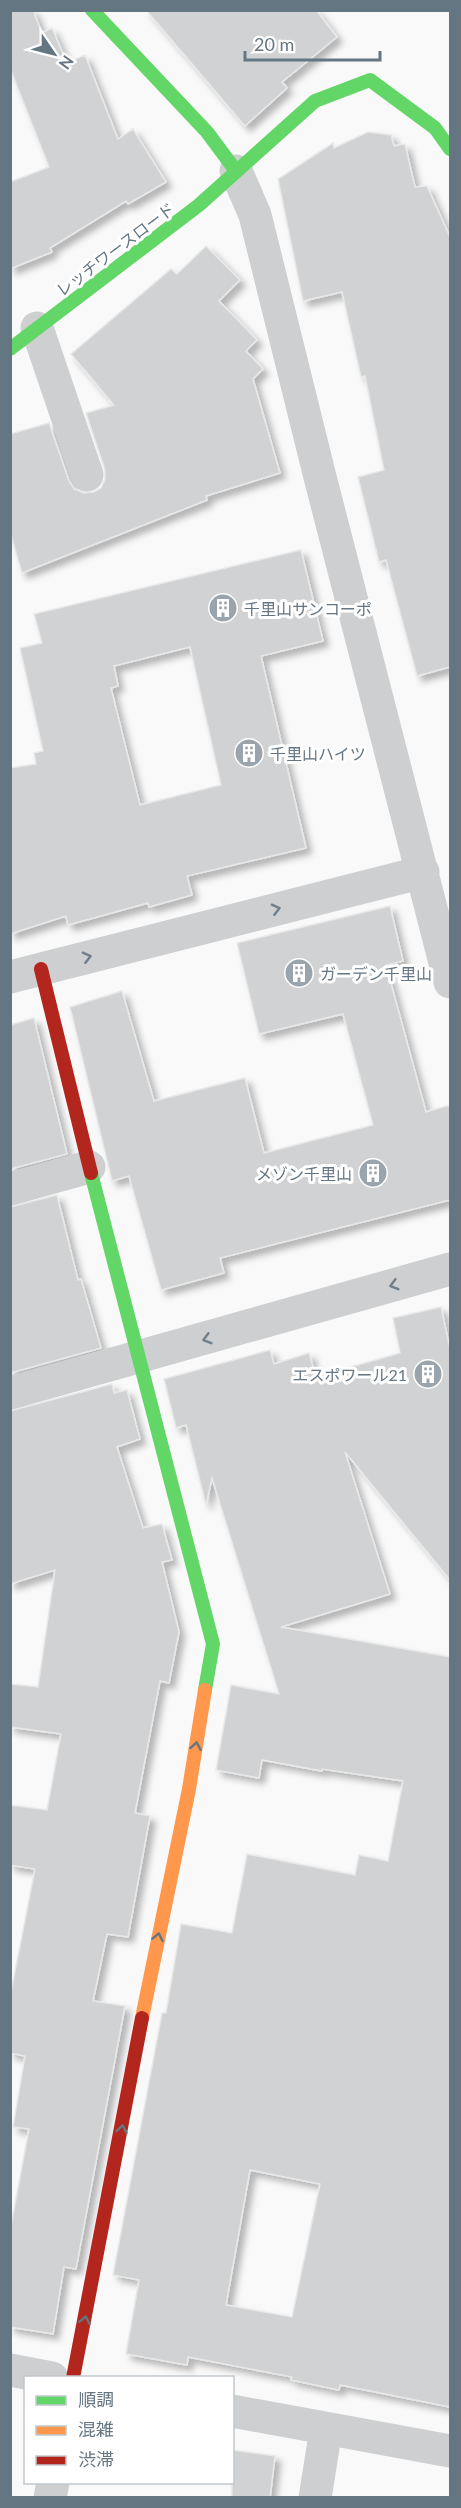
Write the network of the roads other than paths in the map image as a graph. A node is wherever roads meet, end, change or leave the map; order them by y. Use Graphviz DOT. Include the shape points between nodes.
graph roads {
  1 [pos="94,11"];
  2 [pos="450,149"];
  3 [pos="236,171"];
  4 [pos="37,328"];
  5 [pos="10,349"];
  6 [pos="87,475"];
  7 [pos="423,872"];
  8 [pos="26,973"];
  9 [pos="450,982"];
  10 [pos="89,1167"];
  11 [pos="10,1189"];
  12 [pos="450,1269"];
  13 [pos="140,1358"];
  14 [pos="10,1393"];
  15 [pos="10,2370"];
  16 [pos="42,2376"];
  17 [pos="73,2376"];
  18 [pos="234,2411"];
  19 [pos="326,2428"];
  20 [pos="450,2451"];
  21 [pos="315,2498"];
  1 -- 3 [label="street" via="207,132"];
  2 -- 3 [label="street, レッチワースロード" via="435,128 370,80 315,102"];
  3 -- 4 [label="street, レッチワースロード" via="199,205"];
  3 -- 7 [label="street" via="255,215"];
  4 -- 5 [label="street, レッチワースロード"];
  4 -- 6 [label="street"];
  8 -- 7 [label="street, one-way"];
  7 -- 9 [label="street"];
  8 -- 10 [label="street"];
  10 -- 11 [label="street"];
  10 -- 13 [label="street"];
  12 -- 13 [label="street, one-way"];
  13 -- 14 [label="street"];
  17 -- 13 [label="street, one-way" via="189,1789 213,1644"];
  15 -- 16 [label="street"];
  18 -- 19 [label="street"];
  19 -- 20 [label="street"];
  19 -- 21 [label="street"];
}
